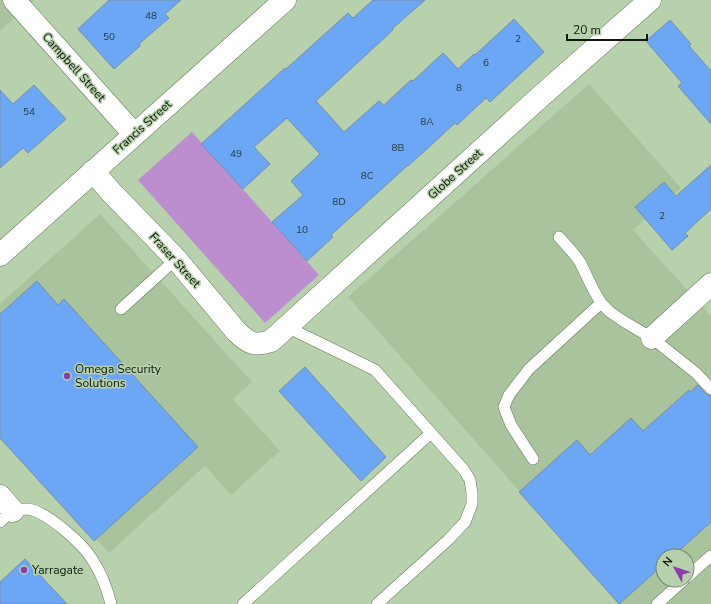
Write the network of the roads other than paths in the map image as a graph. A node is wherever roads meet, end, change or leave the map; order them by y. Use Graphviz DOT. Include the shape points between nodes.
graph roads {
  1 [pos="14,0"];
  2 [pos="284,0"];
  3 [pos="650,0"];
  4 [pos="134,134"];
  5 [pos="93,171"];
  6 [pos="558,237"];
  7 [pos="0,255"];
  8 [pos="176,259"];
  9 [pos="711,284"];
  10 [pos="601,303"];
  11 [pos="121,309"];
  12 [pos="287,327"];
  13 [pos="652,338"];
  14 [pos="260,344"];
  15 [pos="711,389"];
  16 [pos="431,433"];
  17 [pos="533,459"];
  18 [pos="4,510"];
  19 [pos="711,556"];
  20 [pos="695,570"];
  21 [pos="675,588"];
  22 [pos="111,604"];
  23 [pos="243,604"];
  24 [pos="377,604"];
  25 [pos="657,604"];
  1 -- 4 [label="street, Campbell Street"];
  2 -- 4 [label="street, Francis Street"];
  3 -- 12 [label="street, Globe Street"];
  4 -- 5 [label="street, Francis Street"];
  5 -- 7 [label="street, Francis Street"];
  5 -- 8 [label="street, Fraser Street"];
  6 -- 10 [label="lane" via="580,262"];
  8 -- 11 [label="lane"];
  8 -- 14 [label="street, Fraser Street" via="240,335 244,339"];
  9 -- 13 [label="street"];
  10 -- 13 [label="lane" via="622,321"];
  10 -- 17 [label="lane" via="529,368 508,395 504,407 511,425"];
  12 -- 14 [label="street, Globe Street" via="271,341"];
  12 -- 16 [label="lane" via="374,370"];
  13 -- 15 [label="lane" via="696,373"];
  16 -- 23 [label="lane"];
  16 -- 24 [label="lane" via="470,480 472,504 465,522 458,530"];
  18 -- 22 [label="lane" via="29,509 60,526 91,557 103,578"];
  19 -- 20 [label="lane"];
  21 -- 25 [label="lane"];
}
